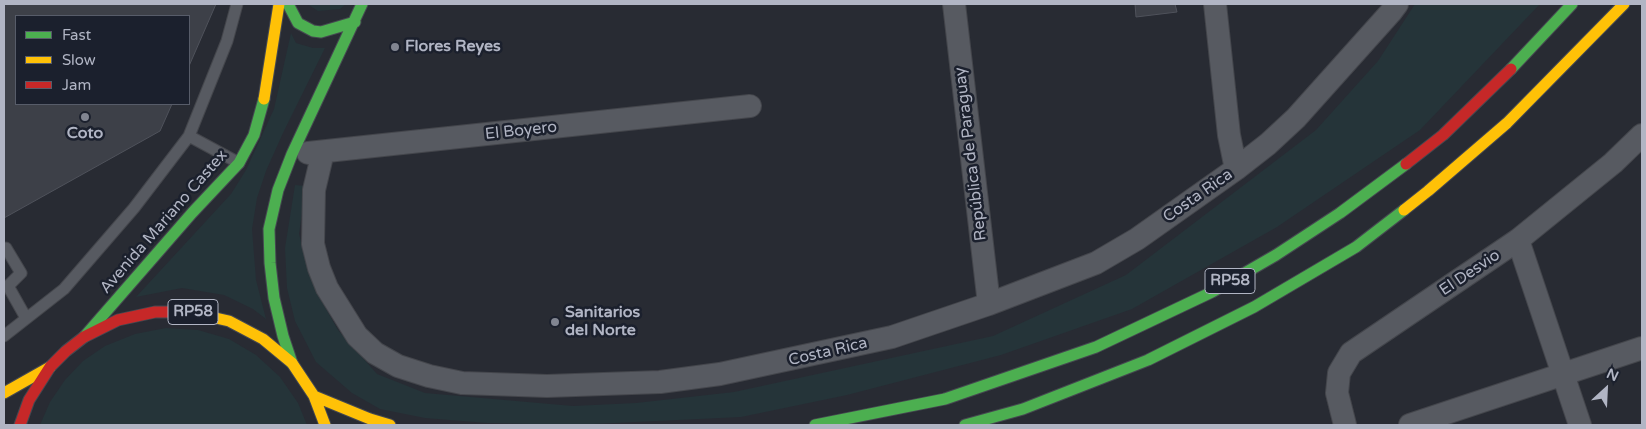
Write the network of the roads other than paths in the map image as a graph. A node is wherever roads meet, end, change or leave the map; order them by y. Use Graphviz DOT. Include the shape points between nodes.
graph roads {
  1 [pos="237,4"];
  2 [pos="279,4"];
  3 [pos="288,4"];
  4 [pos="362,4"];
  5 [pos="954,4"];
  6 [pos="1215,4"];
  7 [pos="1397,4"];
  8 [pos="1572,4"];
  9 [pos="1618,4"];
  10 [pos="1624,4"];
  11 [pos="355,22"];
  12 [pos="1594,35"];
  13 [pos="750,106"];
  14 [pos="1642,135"];
  15 [pos="189,136"];
  16 [pos="323,152"];
  17 [pos="292,154"];
  18 [pos="239,163"];
  19 [pos="1236,169"];
  20 [pos="1518,240"];
  21 [pos="4,250"];
  22 [pos="990,304"];
  23 [pos="26,318"];
  24 [pos="4,336"];
  25 [pos="84,337"];
  26 [pos="1642,348"];
  27 [pos="292,363"];
  28 [pos="50,367"];
  29 [pos="1562,375"];
  30 [pos="4,393"];
  31 [pos="314,396"];
  32 [pos="20,425"];
  33 [pos="325,425"];
  34 [pos="390,425"];
  35 [pos="815,425"];
  36 [pos="965,425"];
  37 [pos="1345,425"];
  38 [pos="1410,425"];
  39 [pos="1580,425"];
  1 -- 15 [label="lane" via="227,41"];
  2 -- 18 [label="main road, Avenida Mariano Castex" via="264,105 254,135"];
  3 -- 11 [label="main road" via="298,23 312,31 321,32"];
  4 -- 11 [label="main road"];
  5 -- 22 [label="street, República de Paraguay"];
  6 -- 19 [label="street" via="1229,135"];
  7 -- 19 [label="street, Costa Rica" via="1296,118"];
  8 -- 35 [label="main road, RP58" via="1443,135 1340,213 1212,292 1096,347 944,400"];
  9 -- 12 [label="main road, RP58"];
  10 -- 12 [label="main road"];
  11 -- 17 [label="main road"];
  12 -- 36 [label="main road, RP58" via="1507,123 1356,247 1254,307 1148,360 1023,409"];
  13 -- 16 [label="street, El Boyero"];
  14 -- 20 [label="street, El Desvio"];
  15 -- 18 [label="lane"];
  15 -- 23 [label="lane" via="134,208 64,288"];
  16 -- 17 [label="street, El Boyero"];
  16 -- 22 [label="street, Costa Rica" via="314,190 313,244 327,288 357,336 375,353 398,366 429,376 462,383 547,386 660,382 784,362 892,338"];
  17 -- 27 [label="main road" via="278,190 269,229 274,298"];
  18 -- 25 [label="main road, Avenida Mariano Castex"];
  19 -- 22 [label="street, Costa Rica" via="1137,239 1096,263"];
  20 -- 29 [label="street"];
  20 -- 37 [label="street, El Desvio" via="1351,353 1339,373 1337,393"];
  21 -- 23 [label="lane" via="6,248 21,274 8,286"];
  23 -- 24 [label="lane"];
  25 -- 27 [label="main road, RP58" via="118,320 155,312 193,312 229,321 263,338"];
  25 -- 28 [label="main road, RP58"];
  26 -- 29 [label="street"];
  27 -- 31 [label="main road, RP58"];
  28 -- 30 [label="main road"];
  28 -- 32 [label="main road, RP58" via="29,400"];
  29 -- 38 [label="street"];
  29 -- 39 [label="street"];
  31 -- 33 [label="main road, RP58"];
  31 -- 34 [label="main road"];
}
